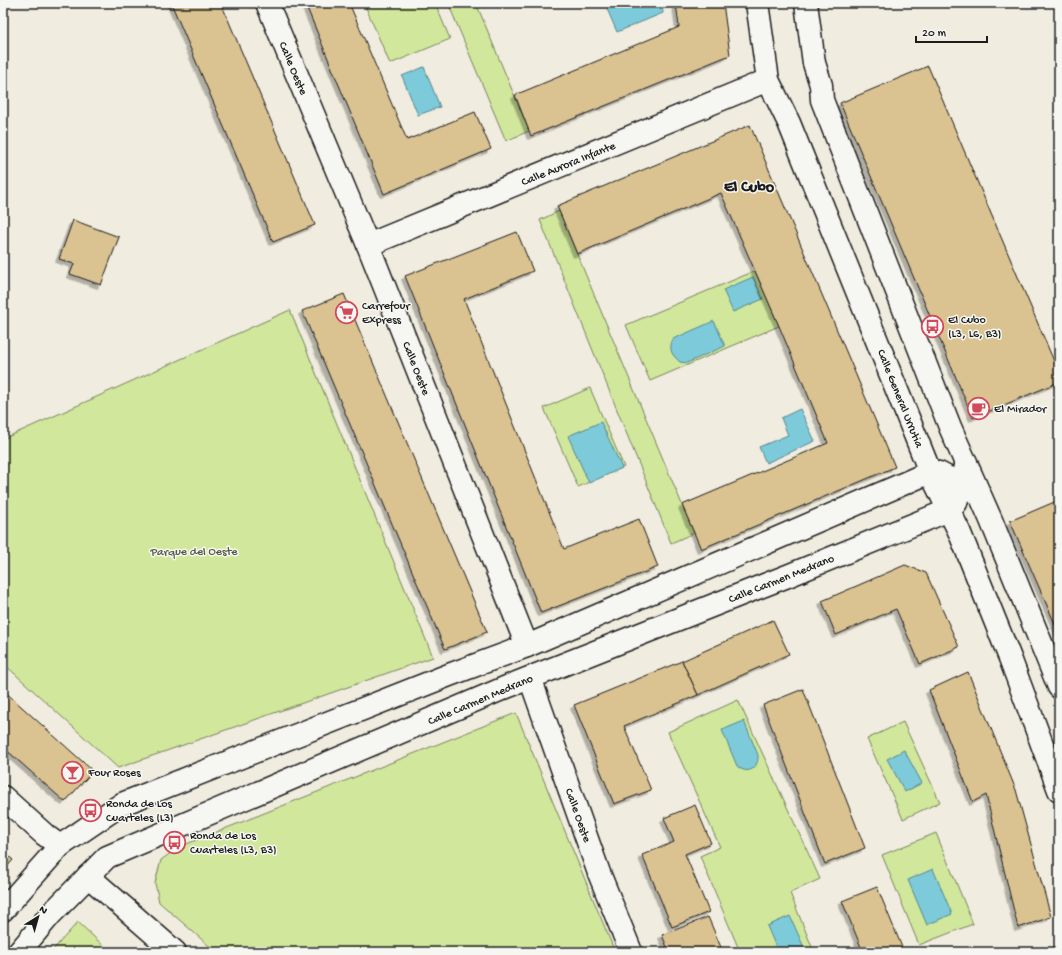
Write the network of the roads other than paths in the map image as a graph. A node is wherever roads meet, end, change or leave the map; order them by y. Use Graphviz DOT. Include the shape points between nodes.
graph roads {
  1 [pos="267,3"];
  2 [pos="757,3"];
  3 [pos="806,3"];
  4 [pos="768,80"];
  5 [pos="368,245"];
  6 [pos="930,472"];
  7 [pos="970,489"];
  8 [pos="949,510"];
  9 [pos="527,646"];
  10 [pos="530,678"];
  11 [pos="1059,686"];
  12 [pos="1059,790"];
  13 [pos="3,797"];
  14 [pos="60,846"];
  15 [pos="88,876"];
  16 [pos="3,910"];
  17 [pos="19,952"];
  18 [pos="175,952"];
  19 [pos="631,952"];
  1 -- 5 [label="main road, Calle Oeste"];
  2 -- 4 [label="main road, Calle General Urrutia"];
  3 -- 7 [label="main road" via="822,100 966,462"];
  4 -- 5 [label="main road, Calle Aurora Infante"];
  4 -- 6 [label="main road, Calle General Urrutia" via="789,124"];
  5 -- 9 [label="main road, Calle Oeste"];
  6 -- 7 [label="main road" via="939,472"];
  6 -- 8 [label="main road, Calle General Urrutia"];
  6 -- 9 [label="main road"];
  7 -- 8 [label="main road"];
  7 -- 11 [label="main road" via="991,520"];
  8 -- 10 [label="main road, Calle Carmen Medrano"];
  8 -- 12 [label="main road, Calle General Urrutia" via="1010,658"];
  9 -- 14 [label="main road" via="122,804"];
  10 -- 15 [label="main road, Calle Carmen Medrano" via="107,857"];
  10 -- 19 [label="main road, Calle Oeste" via="597,866"];
  13 -- 14 [label="main road"];
  14 -- 16 [label="main road"];
  15 -- 17 [label="main road, Calle Carmen Medrano"];
  15 -- 18 [label="main road"];
}
